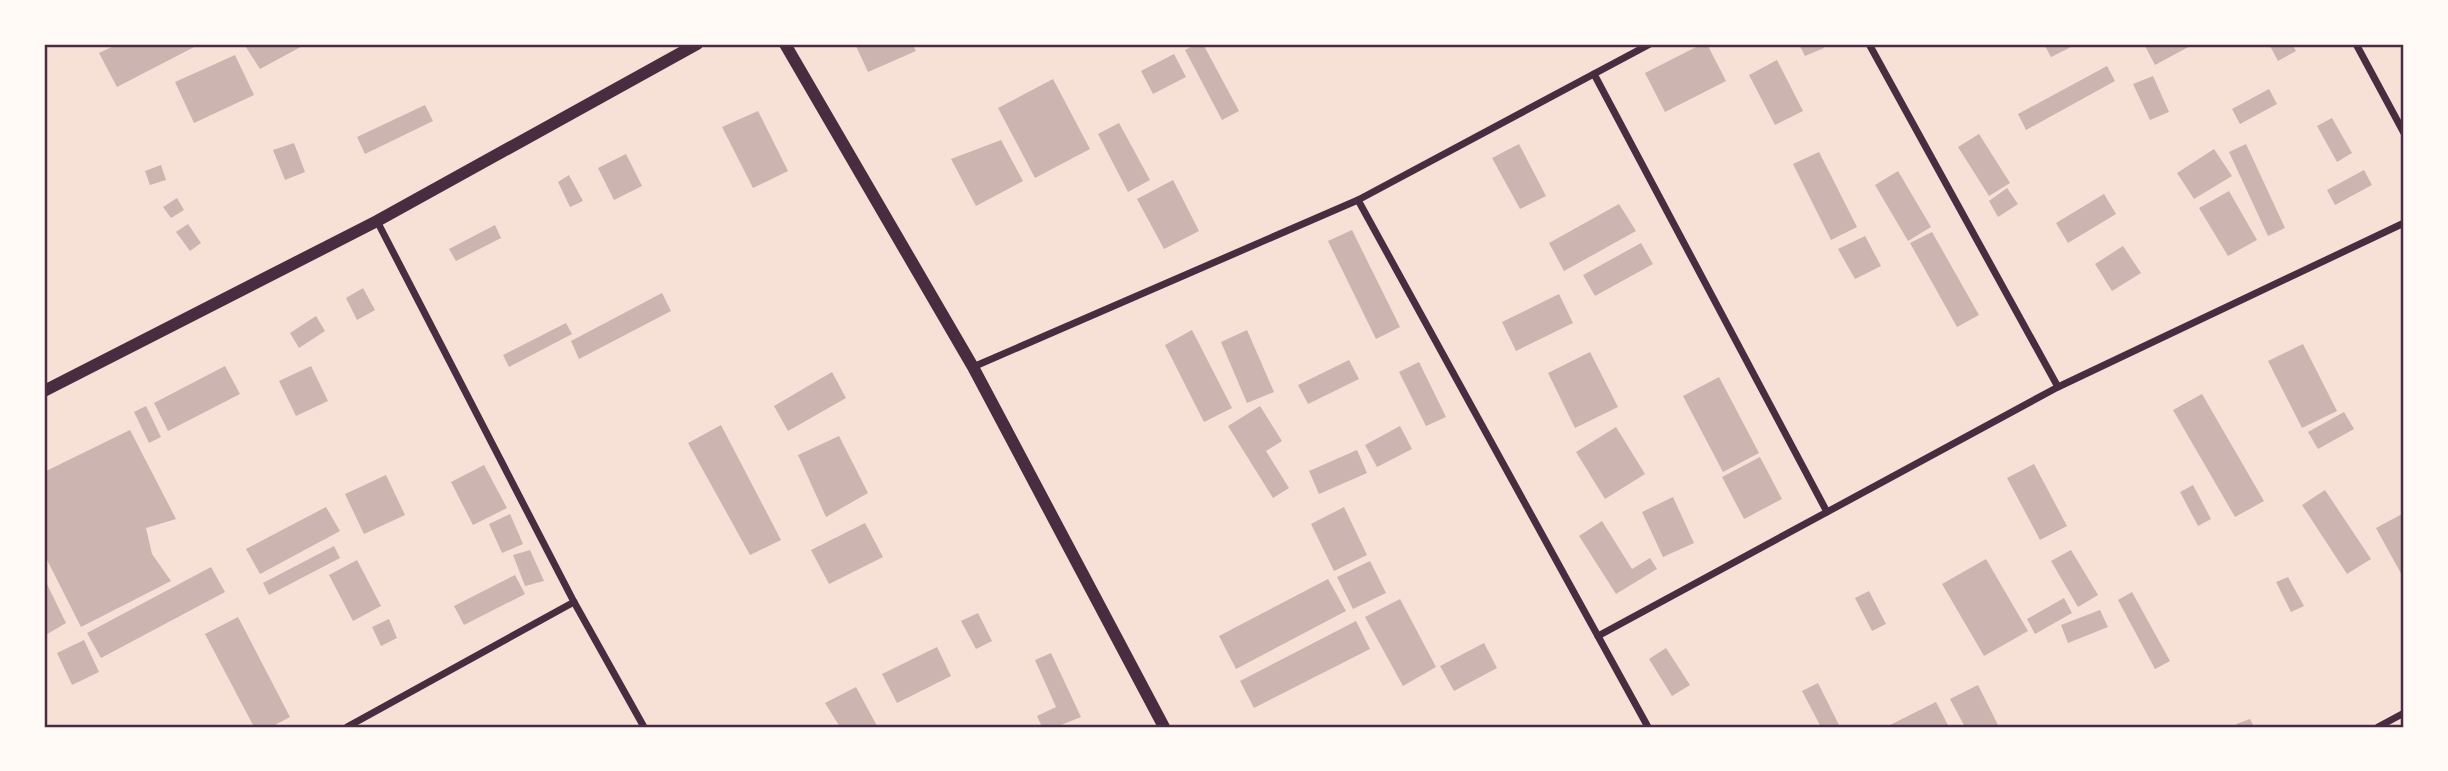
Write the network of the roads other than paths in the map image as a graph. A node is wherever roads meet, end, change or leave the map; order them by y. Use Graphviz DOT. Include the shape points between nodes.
graph roads {
  1 [pos="697,44"];
  2 [pos="785,44"];
  3 [pos="1650,44"];
  4 [pos="1869,44"];
  5 [pos="2356,44"];
  6 [pos="1594,74"];
  7 [pos="2404,132"];
  8 [pos="1358,200"];
  9 [pos="377,221"];
  10 [pos="2404,223"];
  11 [pos="972,367"];
  12 [pos="2058,387"];
  13 [pos="44,391"];
  14 [pos="1826,512"];
  15 [pos="574,602"];
  16 [pos="1598,636"];
  17 [pos="2404,713"];
  18 [pos="346,727"];
  19 [pos="644,727"];
  20 [pos="1164,727"];
  21 [pos="1648,727"];
  22 [pos="2378,727"];
  1 -- 9 [label="street"];
  2 -- 11 [label="street"];
  3 -- 6 [label="street"];
  4 -- 12 [label="street"];
  5 -- 7 [label="street"];
  6 -- 8 [label="street"];
  6 -- 14 [label="street"];
  8 -- 11 [label="street"];
  8 -- 16 [label="street"];
  9 -- 13 [label="street"];
  9 -- 15 [label="street"];
  10 -- 12 [label="street"];
  11 -- 20 [label="street"];
  12 -- 14 [label="street"];
  14 -- 16 [label="street"];
  15 -- 18 [label="street"];
  15 -- 19 [label="street"];
  16 -- 21 [label="street"];
  17 -- 22 [label="street"];
}
